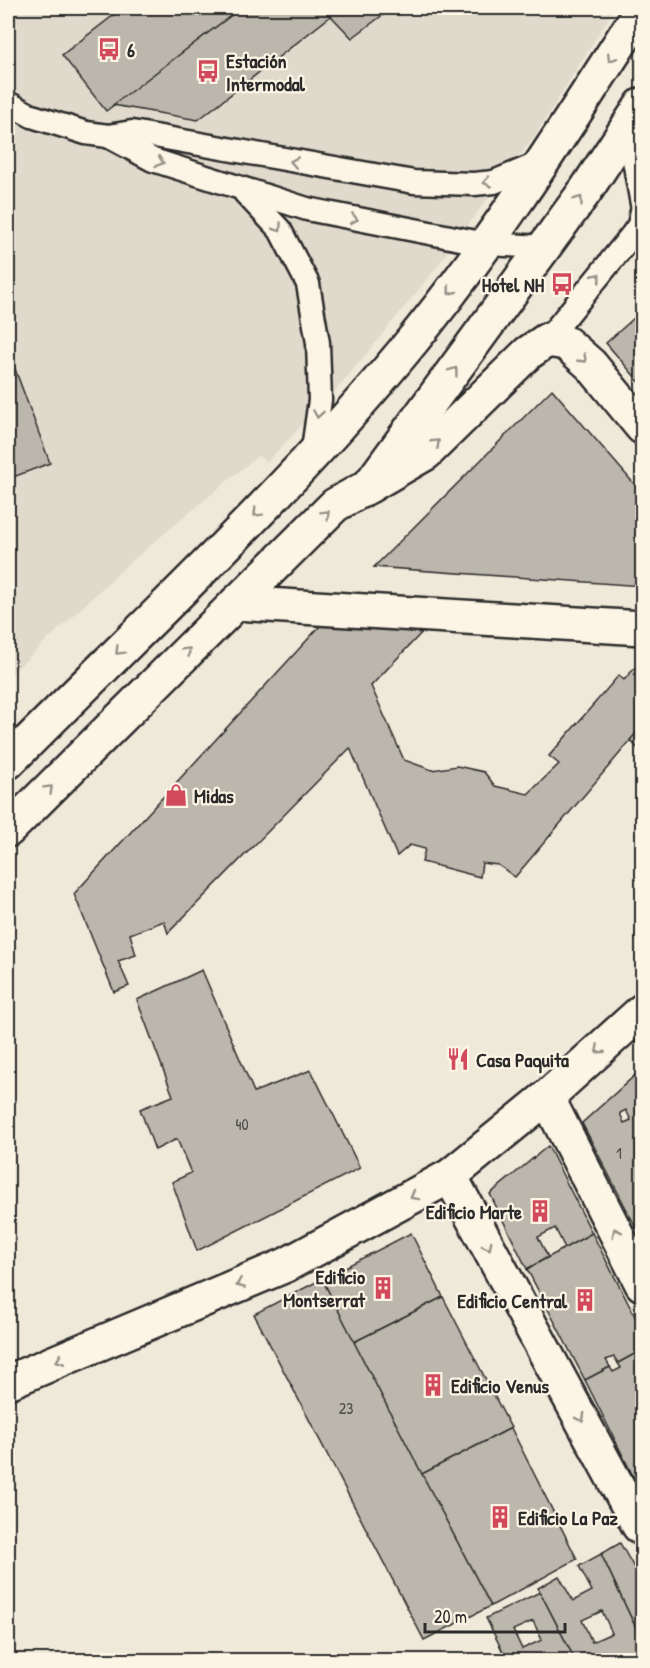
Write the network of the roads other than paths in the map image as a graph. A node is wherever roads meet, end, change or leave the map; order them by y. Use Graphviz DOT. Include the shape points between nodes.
graph roads {
  1 [pos="642,9"];
  2 [pos="8,102"];
  3 [pos="635,116"];
  4 [pos="108,136"];
  5 [pos="542,162"];
  6 [pos="237,187"];
  7 [pos="642,204"];
  8 [pos="642,212"];
  9 [pos="486,244"];
  10 [pos="544,247"];
  11 [pos="547,340"];
  12 [pos="642,427"];
  13 [pos="312,456"];
  14 [pos="369,486"];
  15 [pos="236,603"];
  16 [pos="642,628"];
  17 [pos="8,762"];
  18 [pos="8,830"];
  19 [pos="642,1011"];
  20 [pos="547,1097"];
  21 [pos="450,1176"];
  22 [pos="642,1284"];
  23 [pos="8,1382"];
  24 [pos="641,1525"];
  1 -- 5 [label="street, one-way"];
  2 -- 4 [label="lane" via="50,122"];
  3 -- 7 [label="lane"];
  10 -- 3 [label="street, one-way"];
  5 -- 4 [label="lane, one-way" via="494,182 414,182 132,132"];
  4 -- 6 [label="lane, one-way" via="153,160"];
  5 -- 9 [label="street"];
  6 -- 9 [label="lane, one-way" via="307,209"];
  6 -- 13 [label="lane, one-way" via="280,230 308,284 318,343 320,400"];
  11 -- 8 [label="lane, one-way" via="632,235"];
  9 -- 10 [label="lane"];
  9 -- 13 [label="street, one-way" via="404,351"];
  14 -- 10 [label="street, one-way"];
  11 -- 12 [label="street, one-way" via="566,343 591,365"];
  14 -- 11 [label="street, one-way" via="426,453 528,353"];
  13 -- 17 [label="street, one-way"];
  15 -- 14 [label="street, one-way" via="335,505"];
  15 -- 16 [label="street"];
  18 -- 15 [label="street, one-way"];
  19 -- 20 [label="street, one-way"];
  20 -- 21 [label="street"];
  22 -- 20 [label="street, one-way"];
  21 -- 23 [label="street, one-way" via="286,1264"];
  21 -- 24 [label="street, one-way"];
}
